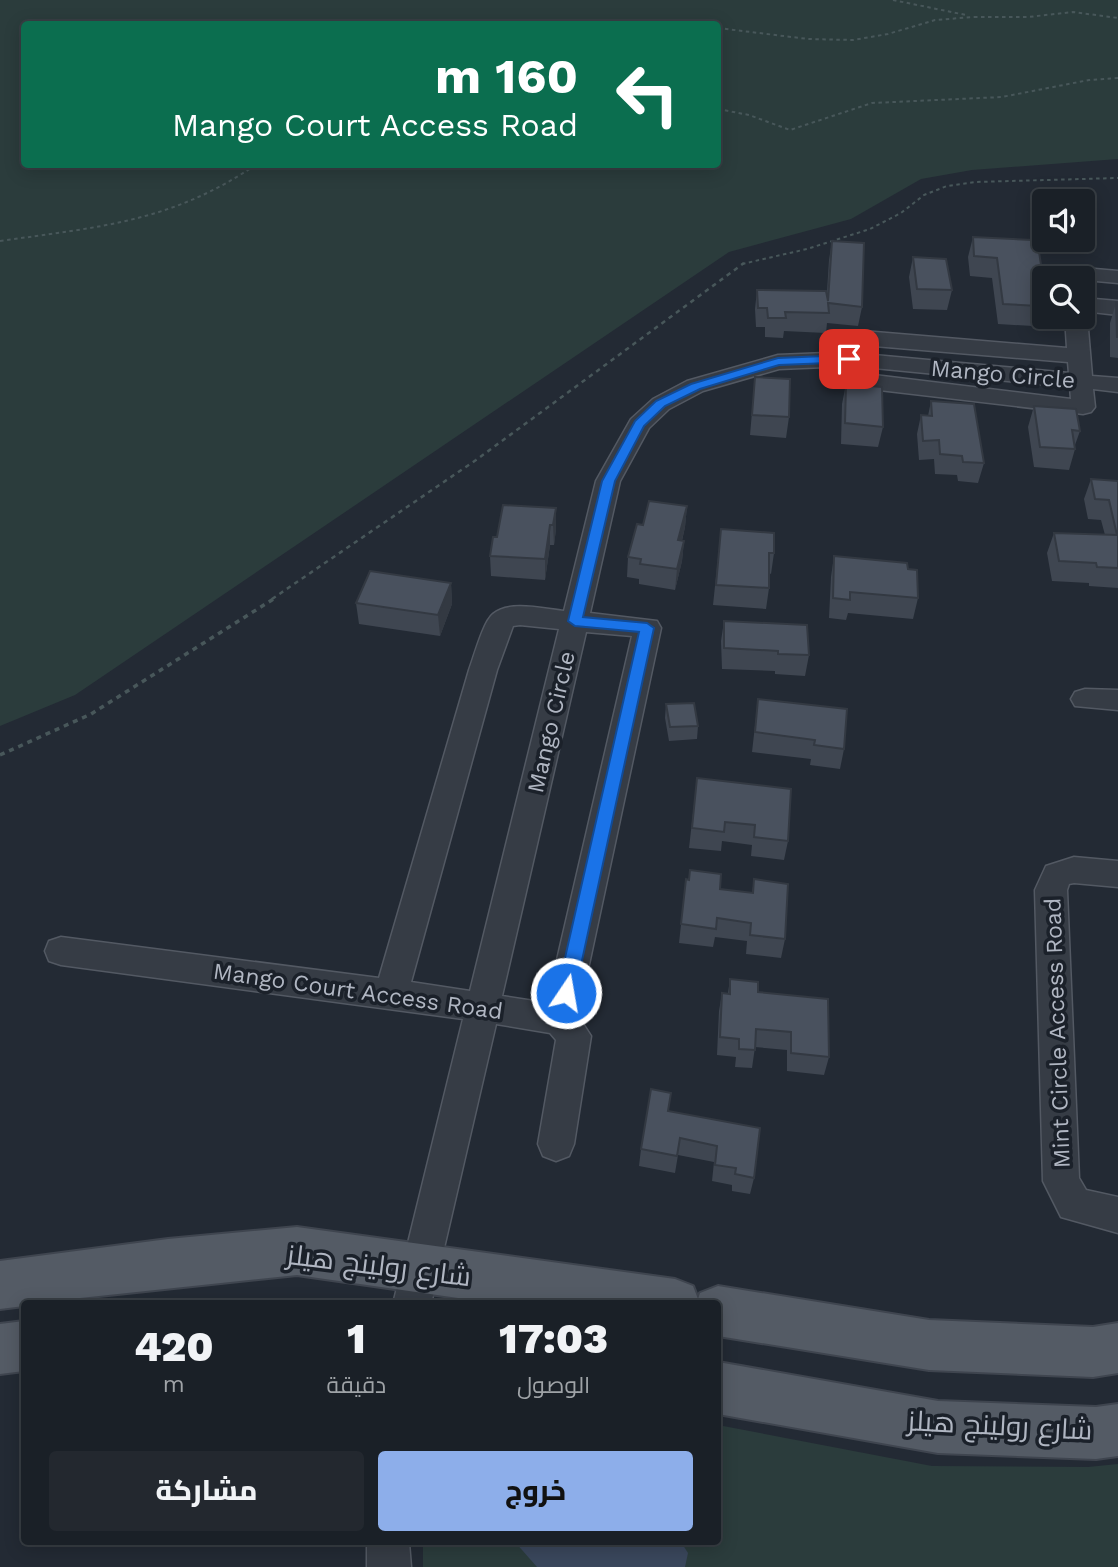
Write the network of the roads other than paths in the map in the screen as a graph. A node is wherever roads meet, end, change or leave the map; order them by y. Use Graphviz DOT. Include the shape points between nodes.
graph roads {
  1 [pos="1095,275"];
  2 [pos="1118,277"];
  3 [pos="1095,305"];
  4 [pos="1118,308"];
  5 [pos="1077,329"];
  6 [pos="1079,369"];
  7 [pos="1118,385"];
  8 [pos="575,621"];
  9 [pos="1085,699"];
  10 [pos="1118,700"];
  11 [pos="1118,874"];
  12 [pos="61,951"];
  13 [pos="391,994"];
  14 [pos="483,1006"];
  15 [pos="560,1020"];
  16 [pos="556,1144"];
  17 [pos="1118,1215"];
  18 [pos="0,1284"];
  19 [pos="417,1286"];
  20 [pos="618,1300"];
  21 [pos="721,1311"];
  22 [pos="21,1346"];
  23 [pos="1118,1348"];
  24 [pos="0,1349"];
  25 [pos="721,1389"];
  26 [pos="1118,1430"];
  27 [pos="388,1545"];
  28 [pos="389,1567"];
  1 -- 2 [label="street"];
  3 -- 4 [label="street"];
  5 -- 6 [label="street"];
  6 -- 7 [label="street, Mango Circle"];
  6 -- 8 [label="street, Mango Circle" via="863,360 778,362 695,386 661,404 639,424 608,481"];
  8 -- 13 [label="street" via="520,616 501,621"];
  8 -- 14 [label="street, Mango Circle"];
  8 -- 15 [label="street" via="647,628"];
  9 -- 10 [label="street"];
  11 -- 17 [label="street, Mint Circle Access Road" via="1074,870 1057,875 1051,890 1061,1181 1074,1205"];
  12 -- 13 [label="street, Mango Court Access Road"];
  13 -- 14 [label="street, Mango Court Access Road"];
  14 -- 15 [label="street, Mango Court Access Road"];
  14 -- 19 [label="street, Mango Circle"];
  15 -- 16 [label="street" via="574,1036"];
  18 -- 19 [label="main road, شارع رولينج هيلز" via="297,1251"];
  19 -- 20 [label="main road, شارع رولينج هيلز"];
  21 -- 23 [label="main road" via="929,1345 1093,1352"];
  22 -- 24 [label="main road"];
  25 -- 26 [label="main road, شارع رولينج هيلز" via="938,1427"];
  27 -- 28 [label="street"];
}
